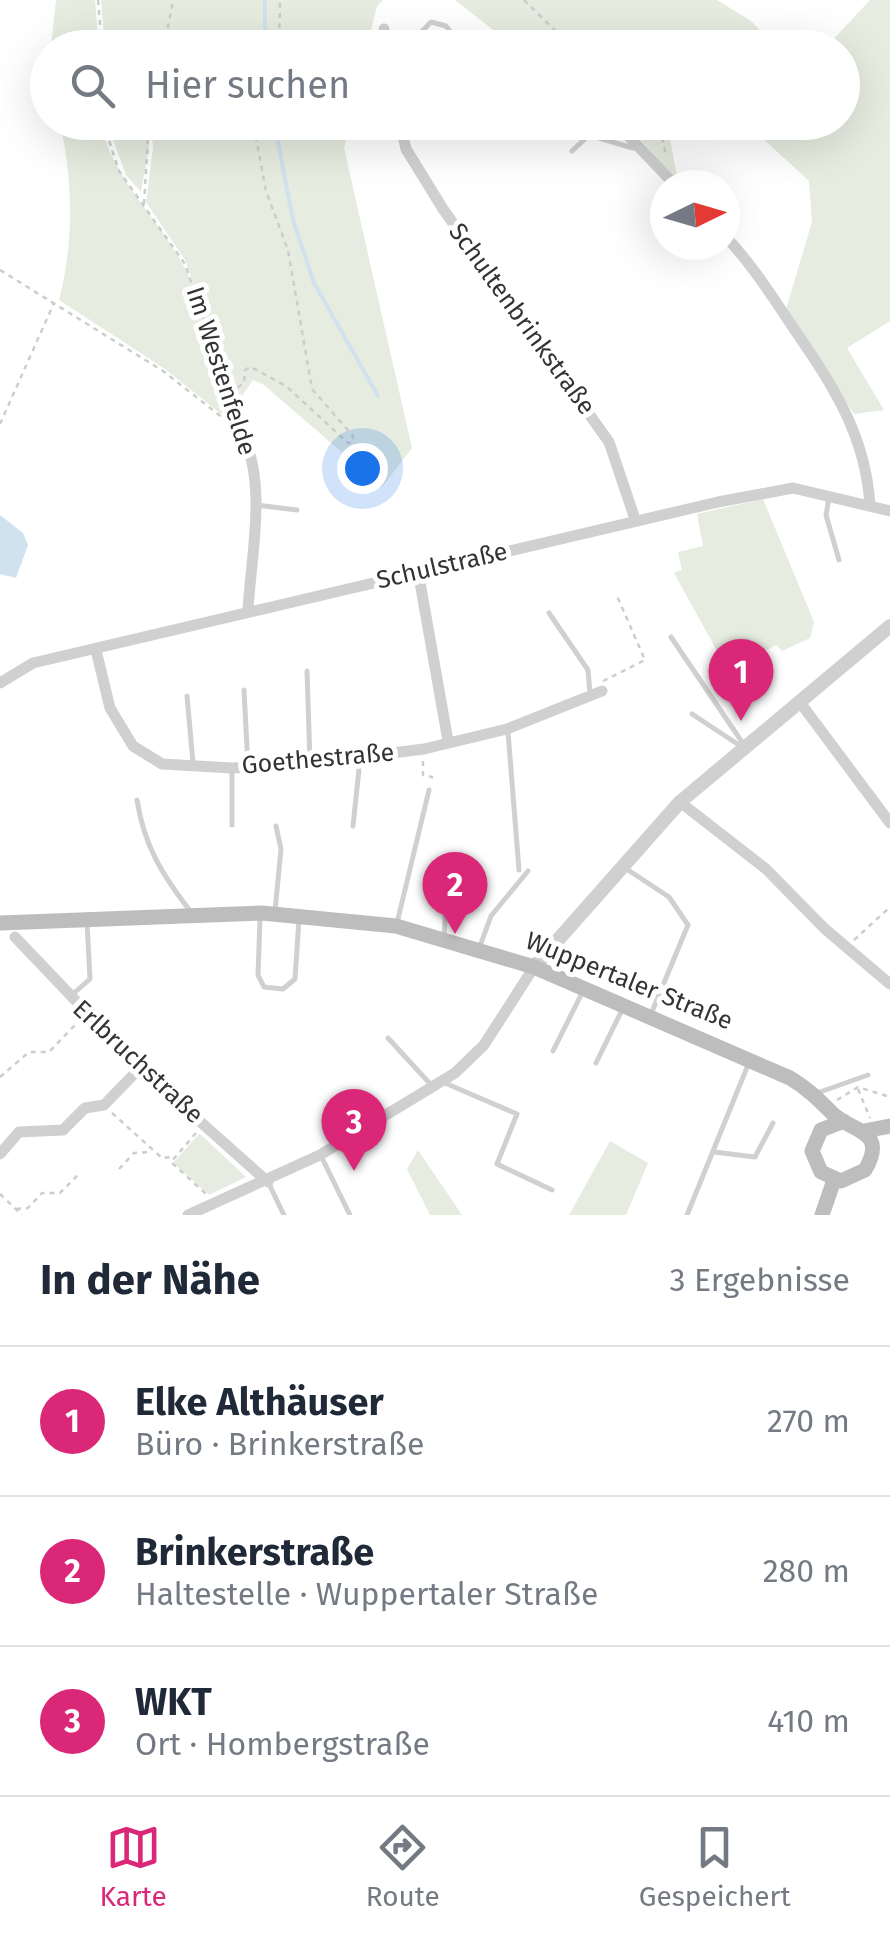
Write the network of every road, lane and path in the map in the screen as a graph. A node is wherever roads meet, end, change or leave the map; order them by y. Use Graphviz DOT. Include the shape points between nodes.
graph roads {
  1 [pos="98,0"];
  2 [pos="173,0"];
  3 [pos="280,0"];
  4 [pos="524,0"];
  5 [pos="100,30"];
  6 [pos="167,30"];
  7 [pos="279,30"];
  8 [pos="423,30"];
  9 [pos="449,30"];
  10 [pos="555,30"];
  11 [pos="109,140"];
  12 [pos="149,140"];
  13 [pos="256,140"];
  14 [pos="404,140"];
  15 [pos="584,140"];
  16 [pos="606,140"];
  17 [pos="632,140"];
  18 [pos="661,140"];
  19 [pos="641,150"];
  20 [pos="572,152"];
  21 [pos="660,170"];
  22 [pos="669,170"];
  23 [pos="144,206"];
  24 [pos="740,254"];
  25 [pos="0,270"];
  26 [pos="54,301"];
  27 [pos="229,393"];
  28 [pos="0,424"];
  29 [pos="241,432"];
  30 [pos="830,496"];
  31 [pos="253,505"];
  32 [pos="870,506"];
  33 [pos="297,510"];
  34 [pos="890,511"];
  35 [pos="635,520"];
  36 [pos="838,560"];
  37 [pos="418,571"];
  38 [pos="616,596"];
  39 [pos="248,610"];
  40 [pos="549,613"];
  41 [pos="890,626"];
  42 [pos="670,637"];
  43 [pos="96,650"];
  44 [pos="307,672"];
  45 [pos="0,683"];
  46 [pos="244,690"];
  47 [pos="596,693"];
  48 [pos="187,696"];
  49 [pos="799,701"];
  50 [pos="692,714"];
  51 [pos="507,729"];
  52 [pos="448,741"];
  53 [pos="743,746"];
  54 [pos="424,749"];
  55 [pos="360,757"];
  56 [pos="310,764"];
  57 [pos="194,765"];
  58 [pos="248,767"];
  59 [pos="232,768"];
  60 [pos="429,790"];
  61 [pos="137,800"];
  62 [pos="680,802"];
  63 [pos="885,805"];
  64 [pos="890,823"];
  65 [pos="232,825"];
  66 [pos="276,826"];
  67 [pos="352,826"];
  68 [pos="448,862"];
  69 [pos="622,866"];
  70 [pos="519,870"];
  71 [pos="528,870"];
  72 [pos="890,907"];
  73 [pos="268,913"];
  74 [pos="193,915"];
  75 [pos="299,916"];
  76 [pos="87,919"];
  77 [pos="0,923"];
  78 [pos="396,926"];
  79 [pos="14,937"];
  80 [pos="444,939"];
  81 [pos="846,948"];
  82 [pos="480,949"];
  83 [pos="534,967"];
  84 [pos="890,984"];
  85 [pos="585,988"];
  86 [pos="70,998"];
  87 [pos="624,1005"];
  88 [pos="86,1014"];
  89 [pos="650,1016"];
  90 [pos="388,1038"];
  91 [pos="553,1051"];
  92 [pos="750,1059"];
  93 [pos="596,1063"];
  94 [pos="140,1068"];
  95 [pos="868,1075"];
  96 [pos="0,1077"];
  97 [pos="438,1085"];
  98 [pos="858,1088"];
  99 [pos="814,1094"];
  100 [pos="890,1097"];
  101 [pos="104,1105"];
  102 [pos="830,1111"];
  103 [pos="844,1122"];
  104 [pos="773,1123"];
  105 [pos="204,1125"];
  106 [pos="890,1126"];
  107 [pos="868,1127"];
  108 [pos="822,1130"];
  109 [pos="890,1137"];
  110 [pos="872,1151"];
  111 [pos="154,1152"];
  112 [pos="713,1152"];
  113 [pos="0,1154"];
  114 [pos="320,1155"];
  115 [pos="175,1157"];
  116 [pos="119,1169"];
  117 [pos="78,1176"];
  118 [pos="834,1180"];
  119 [pos="268,1182"];
  120 [pos="552,1190"];
  121 [pos="0,1194"];
  122 [pos="216,1203"];
  123 [pos="16,1209"];
  124 [pos="22,1215"];
  125 [pos="188,1215"];
  126 [pos="284,1215"];
  127 [pos="350,1215"];
  128 [pos="687,1215"];
  129 [pos="822,1215"];
  1 -- 5 [label="path"];
  2 -- 6 [label="path"];
  3 -- 7 [label="path"];
  4 -- 10 [label="path"];
  8 -- 9 [label="lane" via="429,23"];
  11 -- 23 [label="path, Im Westenfelde" via="119,171"];
  12 -- 23 [label="path"];
  13 -- 27 [label="path" via="288,250 312,389 354,442 286,386 250,368 244,383"];
  14 -- 35 [label="street, Schultenbrinkstraße" via="448,216 609,442"];
  15 -- 20 [label="lane"];
  16 -- 19 [label="lane"];
  17 -- 19 [label="street"];
  18 -- 22 [label="path"];
  19 -- 21 [label="street"];
  23 -- 27 [label="path, Im Westenfelde" via="185,264"];
  24 -- 32 [label="street" via="843,401 864,458"];
  25 -- 26 [label="path"];
  26 -- 28 [label="path"];
  26 -- 29 [label="path" via="163,371"];
  27 -- 29 [label="path, Im Westenfelde"];
  29 -- 31 [label="street, Im Westenfelde" via="252,462"];
  30 -- 32 [label="street, Schulstraße"];
  30 -- 35 [label="street, Schulstraße" via="793,488"];
  30 -- 36 [label="lane" via="826,515"];
  31 -- 33 [label="lane"];
  31 -- 39 [label="street, Im Westenfelde"];
  32 -- 34 [label="street, Schulstraße"];
  35 -- 37 [label="street, Schulstraße"];
  37 -- 39 [label="street, Schulstraße"];
  37 -- 52 [label="street"];
  38 -- 47 [label="path" via="645,660 599,682"];
  39 -- 43 [label="street, Schulstraße"];
  40 -- 47 [label="lane"];
  41 -- 49 [label="street"];
  42 -- 53 [label="lane"];
  43 -- 45 [label="street, Schulstraße" via="32,663"];
  43 -- 57 [label="street, Goethestraße" via="110,708 133,746 162,764"];
  44 -- 56 [label="lane"];
  46 -- 58 [label="lane"];
  47 -- 51 [label="street, Goethestraße"];
  48 -- 57 [label="lane"];
  49 -- 53 [label="street"];
  49 -- 63 [label="street"];
  50 -- 53 [label="lane"];
  51 -- 52 [label="street, Goethestraße"];
  51 -- 70 [label="lane"];
  52 -- 54 [label="street, Goethestraße"];
  53 -- 62 [label="street"];
  54 -- 55 [label="street, Goethestraße"];
  54 -- 60 [label="path"];
  55 -- 56 [label="street, Goethestraße"];
  55 -- 67 [label="lane"];
  56 -- 58 [label="street, Goethestraße"];
  57 -- 59 [label="street, Goethestraße"];
  58 -- 59 [label="street, Goethestraße"];
  59 -- 65 [label="lane"];
  60 -- 78 [label="lane"];
  61 -- 74 [label="lane" via="142,834"];
  62 -- 69 [label="street"];
  62 -- 81 [label="street" via="766,870"];
  63 -- 64 [label="street"];
  66 -- 73 [label="lane" via="281,849"];
  68 -- 80 [label="lane"];
  69 -- 83 [label="street"];
  69 -- 89 [label="lane" via="670,897 688,925"];
  71 -- 82 [label="lane" via="490,916"];
  72 -- 81 [label="path"];
  73 -- 74 [label="main road, Wuppertaler Straße"];
  73 -- 75 [label="main road, Wuppertaler Straße"];
  73 -- 75 [label="lane" via="258,975 264,987 283,989 295,978"];
  74 -- 76 [label="main road, Wuppertaler Straße"];
  75 -- 78 [label="main road, Wuppertaler Straße"];
  76 -- 77 [label="main road, Wuppertaler Straße"];
  76 -- 86 [label="lane" via="90,979"];
  78 -- 80 [label="main road, Wuppertaler Straße"];
  79 -- 86 [label="street, Erlbruchstraße"];
  80 -- 82 [label="main road, Wuppertaler Straße"];
  81 -- 84 [label="street"];
  82 -- 83 [label="main road, Wuppertaler Straße"];
  83 -- 85 [label="main road, Wuppertaler Straße"];
  83 -- 97 [label="street" via="484,1046"];
  85 -- 87 [label="main road, Wuppertaler Straße"];
  85 -- 91 [label="lane"];
  86 -- 88 [label="street, Erlbruchstraße"];
  87 -- 89 [label="main road, Wuppertaler Straße"];
  87 -- 93 [label="lane"];
  88 -- 94 [label="street, Erlbruchstraße"];
  88 -- 96 [label="path" via="49,1052 29,1052"];
  89 -- 92 [label="main road, Wuppertaler Straße"];
  90 -- 97 [label="lane"];
  92 -- 99 [label="main road, Wuppertaler Straße"];
  92 -- 112 [label="lane"];
  94 -- 101 [label="street"];
  94 -- 105 [label="street, Erlbruchstraße"];
  95 -- 99 [label="lane"];
  97 -- 114 [label="street"];
  97 -- 120 [label="lane" via="517,1114 496,1164"];
  98 -- 100 [label="path"];
  98 -- 102 [label="path" via="834,1101"];
  98 -- 107 [label="path"];
  99 -- 102 [label="main road, Wuppertaler Straße"];
  99 -- 108 [label="main road"];
  101 -- 111 [label="path"];
  101 -- 113 [label="street" via="84,1108 63,1130 19,1132"];
  102 -- 103 [label="main road, Wuppertaler Straße"];
  103 -- 107 [label="main road"];
  103 -- 108 [label="main road"];
  104 -- 112 [label="lane" via="756,1157"];
  105 -- 115 [label="path"];
  105 -- 119 [label="street, Erlbruchstraße"];
  106 -- 107 [label="main road"];
  107 -- 110 [label="main road"];
  108 -- 118 [label="main road" via="813,1158"];
  109 -- 110 [label="main road"];
  110 -- 118 [label="main road" via="860,1175"];
  111 -- 115 [label="path"];
  111 -- 116 [label="path" via="134,1153"];
  112 -- 128 [label="lane"];
  114 -- 119 [label="street"];
  114 -- 127 [label="lane"];
  115 -- 122 [label="path" via="170,1162"];
  117 -- 123 [label="path" via="60,1193 42,1193 28,1208"];
  118 -- 129 [label="main road"];
  119 -- 122 [label="street"];
  119 -- 126 [label="lane"];
  121 -- 123 [label="path"];
  122 -- 125 [label="street"];
  123 -- 124 [label="path"];
}
